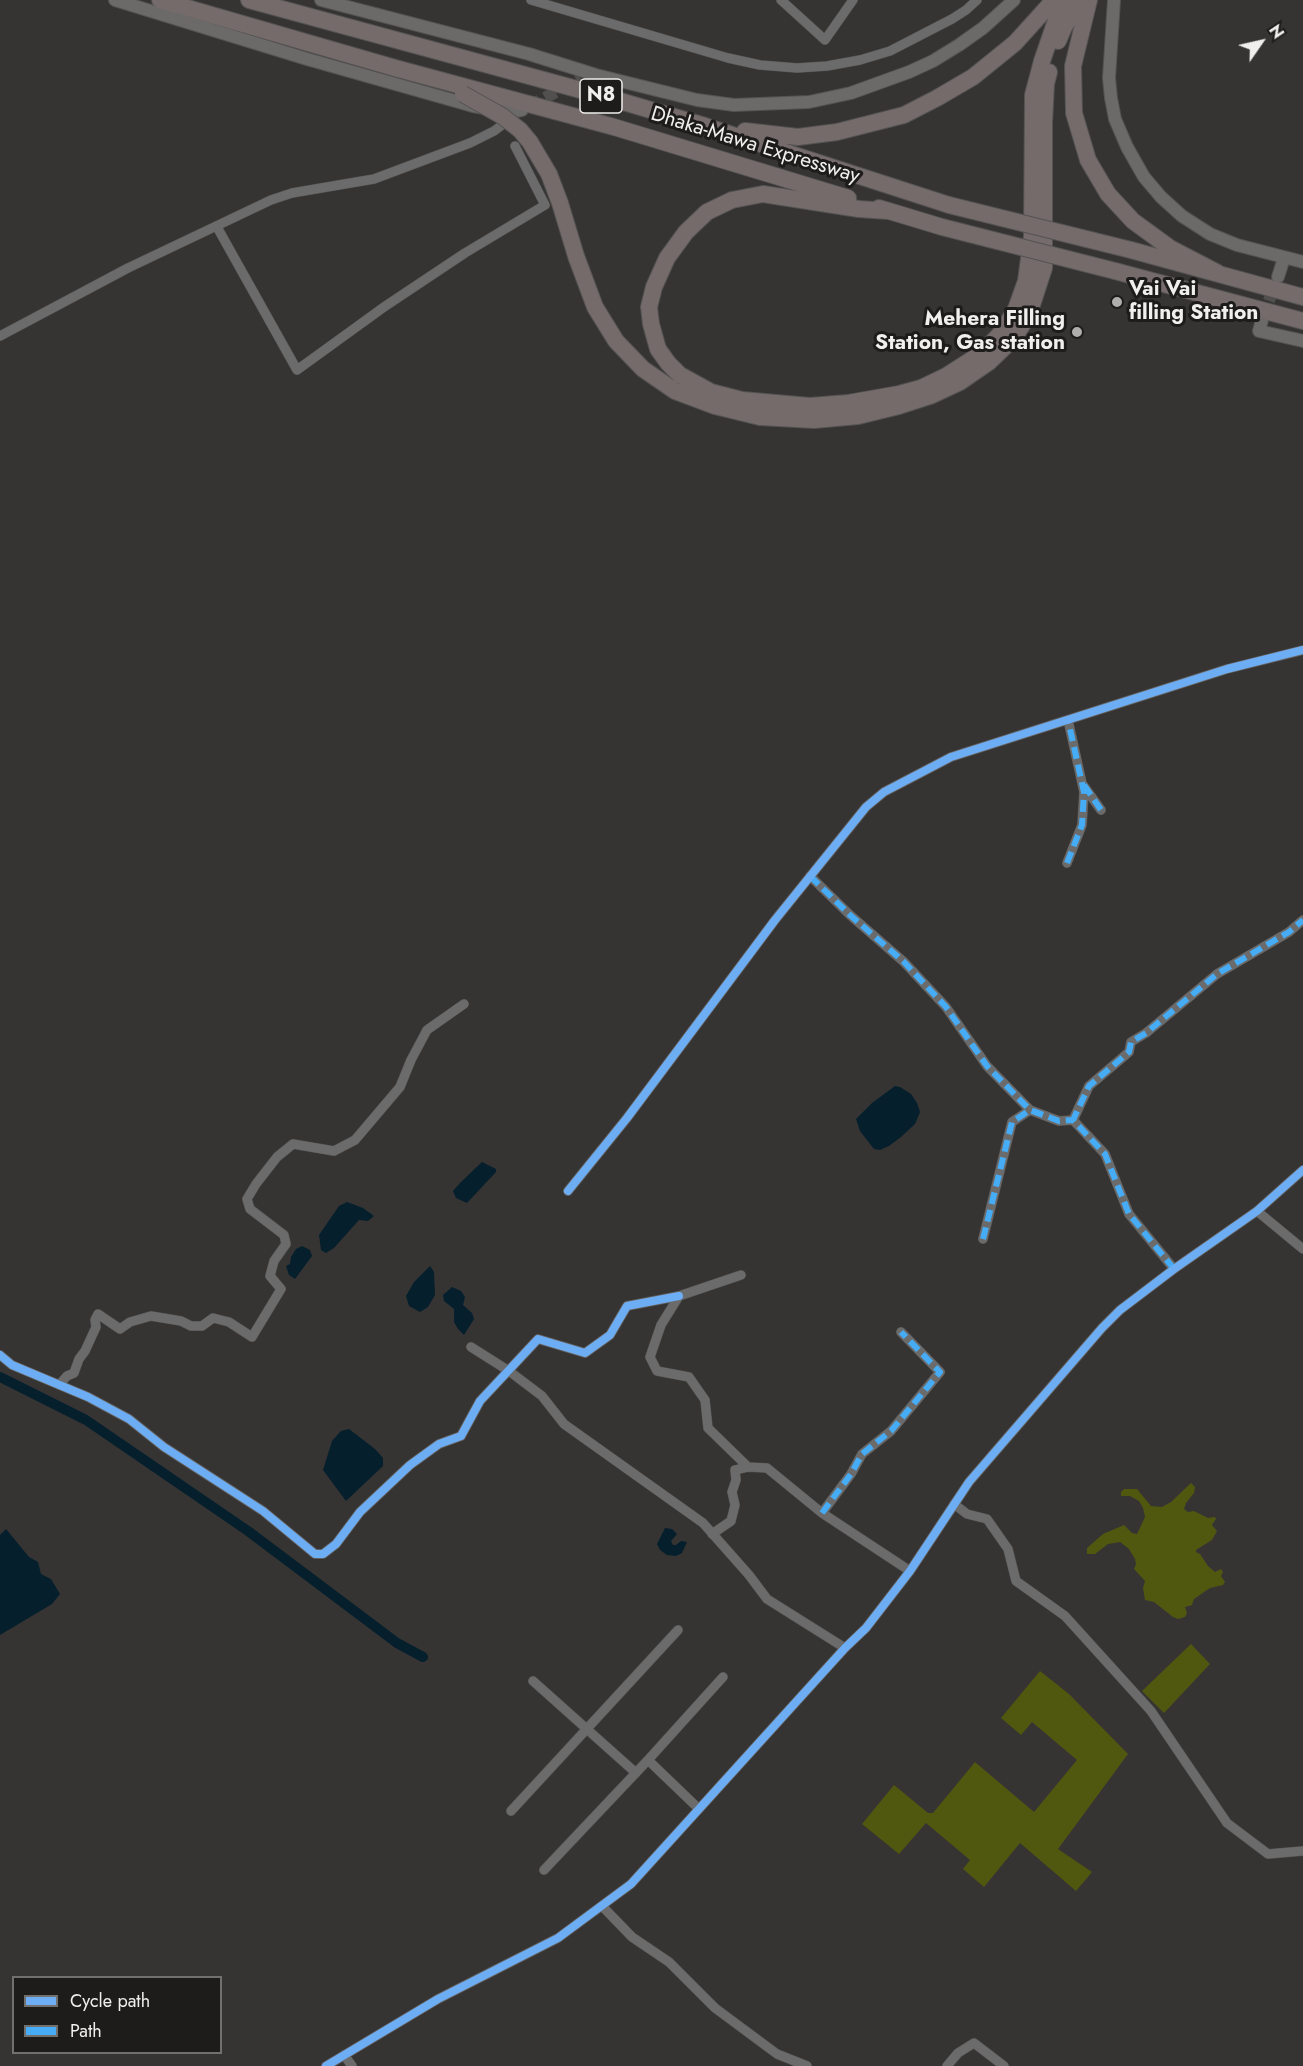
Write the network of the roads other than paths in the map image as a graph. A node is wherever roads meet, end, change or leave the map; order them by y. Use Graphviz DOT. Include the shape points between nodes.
graph roads {
  1 [pos="115,0"];
  2 [pos="160,0"];
  3 [pos="249,0"];
  4 [pos="321,0"];
  5 [pos="531,0"];
  6 [pos="781,0"];
  7 [pos="853,0"];
  8 [pos="977,0"];
  9 [pos="1014,0"];
  10 [pos="1054,0"];
  11 [pos="1064,0"];
  12 [pos="1081,0"];
  13 [pos="1089,0"];
  14 [pos="1114,0"];
  15 [pos="596,75"];
  16 [pos="431,77"];
  17 [pos="581,79"];
  18 [pos="522,110"];
  19 [pos="705,126"];
  20 [pos="515,146"];
  21 [pos="888,211"];
  22 [pos="217,227"];
  23 [pos="1284,258"];
  24 [pos="1303,262"];
  25 [pos="1218,273"];
  26 [pos="1278,277"];
  27 [pos="1303,297"];
  28 [pos="1262,320"];
  29 [pos="1303,321"];
  30 [pos="0,336"];
  31 [pos="1303,341"];
  32 [pos="1303,650"];
  33 [pos="1068,720"];
  34 [pos="1082,783"];
  35 [pos="1101,810"];
  36 [pos="1067,863"];
  37 [pos="810,876"];
  38 [pos="1303,920"];
  39 [pos="464,1004"];
  40 [pos="1030,1110"];
  41 [pos="1073,1120"];
  42 [pos="1303,1170"];
  43 [pos="568,1191"];
  44 [pos="1257,1211"];
  45 [pos="983,1239"];
  46 [pos="1303,1249"];
  47 [pos="1174,1269"];
  48 [pos="741,1275"];
  49 [pos="679,1296"];
  50 [pos="901,1332"];
  51 [pos="471,1347"];
  52 [pos="0,1355"];
  53 [pos="509,1371"];
  54 [pos="59,1385"];
  55 [pos="748,1467"];
  56 [pos="954,1504"];
  57 [pos="822,1513"];
  58 [pos="712,1534"];
  59 [pos="910,1571"];
  60 [pos="678,1630"];
  61 [pos="845,1648"];
  62 [pos="723,1677"];
  63 [pos="533,1681"];
  64 [pos="586,1729"];
  65 [pos="648,1760"];
  66 [pos="636,1773"];
  67 [pos="699,1809"];
  68 [pos="511,1811"];
  69 [pos="1303,1851"];
  70 [pos="544,1870"];
  71 [pos="602,1906"];
  72 [pos="344,2055"];
  73 [pos="326,2066"];
  74 [pos="352,2066"];
  75 [pos="807,2066"];
  76 [pos="947,2066"];
  77 [pos="1004,2066"];
  1 -- 18 [label="main road" via="473,106 508,112"];
  2 -- 16 [label="highway, Dhaka-Mawa Expressway / N8"];
  3 -- 19 [label="highway, Dhaka-Mawa Expressway / N8"];
  4 -- 15 [label="main road"];
  5 -- 8 [label="street" via="728,58 797,68 860,60 890,51 952,19"];
  6 -- 7 [label="street" via="825,40"];
  9 -- 15 [label="main road" via="983,28 933,61 851,93 809,102 734,105"];
  10 -- 19 [label="highway" via="1015,43 974,77 904,115 837,132 798,136"];
  11 -- 21 [label="highway" via="1033,95 1032,236 1026,281 1002,332 982,353 921,387 848,403 810,406 742,400 711,392 680,375 658,349 649,307 654,286 667,258 686,232 708,212 732,200 763,194"];
  12 -- 16 [label="highway, bridge" via="1064,27 1046,84 1044,268 1029,314 1014,338 960,382 930,396 858,416 814,420 760,417 675,391 643,369 616,341 595,307 560,202 530,141 502,116"];
  13 -- 25 [label="highway" via="1073,66 1074,113 1088,160 1108,194 1133,221 1170,248"];
  14 -- 23 [label="main road" via="1108,78 1111,98 1115,119 1144,177 1182,216 1210,234"];
  15 -- 17 [label="main road"];
  16 -- 21 [label="highway, Dhaka-Mawa Expressway / N8" via="766,172"];
  18 -- 22 [label="street" via="470,143 374,179 292,193"];
  19 -- 25 [label="highway, Dhaka-Mawa Expressway / N8, bridge" via="949,205"];
  20 -- 22 [label="street" via="545,204 411,289 297,370"];
  21 -- 29 [label="highway, Dhaka-Mawa Expressway / N8, bridge"];
  22 -- 30 [label="street" via="128,268"];
  23 -- 24 [label="main road"];
  23 -- 26 [label="main road"];
  25 -- 27 [label="highway, Dhaka-Mawa Expressway / N8"];
  28 -- 31 [label="main road" via="1259,331"];
  32 -- 33 [label="street" via="1227,669"];
  33 -- 34 [label="street"];
  33 -- 37 [label="street" via="951,757 884,792 866,807"];
  34 -- 35 [label="street"];
  34 -- 36 [label="street" via="1082,825"];
  37 -- 40 [label="street" via="904,962 946,1007 987,1066"];
  37 -- 43 [label="street"];
  38 -- 41 [label="street" via="1217,974 1131,1042 1129,1052 1089,1086"];
  39 -- 54 [label="street" via="426,1030 400,1087 355,1140 334,1151 293,1144 277,1157 247,1199 250,1209 284,1235 286,1244 270,1276 281,1289 252,1337 229,1322 213,1318 202,1326 191,1326 151,1316 120,1329 98,1314 96,1327 74,1373"];
  40 -- 41 [label="street" via="1059,1121"];
  40 -- 45 [label="street" via="1012,1122"];
  41 -- 47 [label="street" via="1105,1154 1129,1214"];
  42 -- 44 [label="street"];
  44 -- 46 [label="street"];
  44 -- 47 [label="street"];
  47 -- 56 [label="street" via="1102,1328"];
  48 -- 49 [label="street"];
  49 -- 53 [label="street" via="627,1306 610,1335 585,1353 538,1340"];
  49 -- 55 [label="street" via="661,1325 650,1357 657,1371 689,1377 705,1400 708,1428"];
  50 -- 57 [label="street" via="940,1372 891,1431 862,1454"];
  51 -- 53 [label="street"];
  52 -- 54 [label="street" via="12,1365"];
  53 -- 54 [label="street" via="480,1401 461,1436 439,1444 410,1466 360,1512 336,1544 323,1554 315,1554 263,1511 164,1447 129,1419"];
  53 -- 58 [label="street" via="542,1396 564,1424 703,1523"];
  55 -- 57 [label="street" via="767,1468"];
  55 -- 58 [label="street" via="735,1470 731,1521"];
  56 -- 59 [label="street"];
  56 -- 69 [label="street" via="967,1514 987,1519 1008,1549 1016,1581 1065,1616 1151,1711 1227,1823 1268,1854"];
  57 -- 59 [label="street"];
  58 -- 61 [label="street" via="767,1599"];
  59 -- 61 [label="street" via="866,1628"];
  60 -- 64 [label="street"];
  61 -- 67 [label="street"];
  62 -- 65 [label="street"];
  63 -- 64 [label="street"];
  64 -- 66 [label="street"];
  64 -- 68 [label="street"];
  65 -- 66 [label="street"];
  65 -- 67 [label="street"];
  66 -- 70 [label="street"];
  67 -- 71 [label="street" via="631,1884"];
  71 -- 72 [label="street" via="558,1938 438,1999"];
  71 -- 75 [label="street" via="632,1937 669,1962 715,2008 777,2054"];
  72 -- 73 [label="street"];
  72 -- 74 [label="street"];
  76 -- 77 [label="street" via="974,2043"];
}
